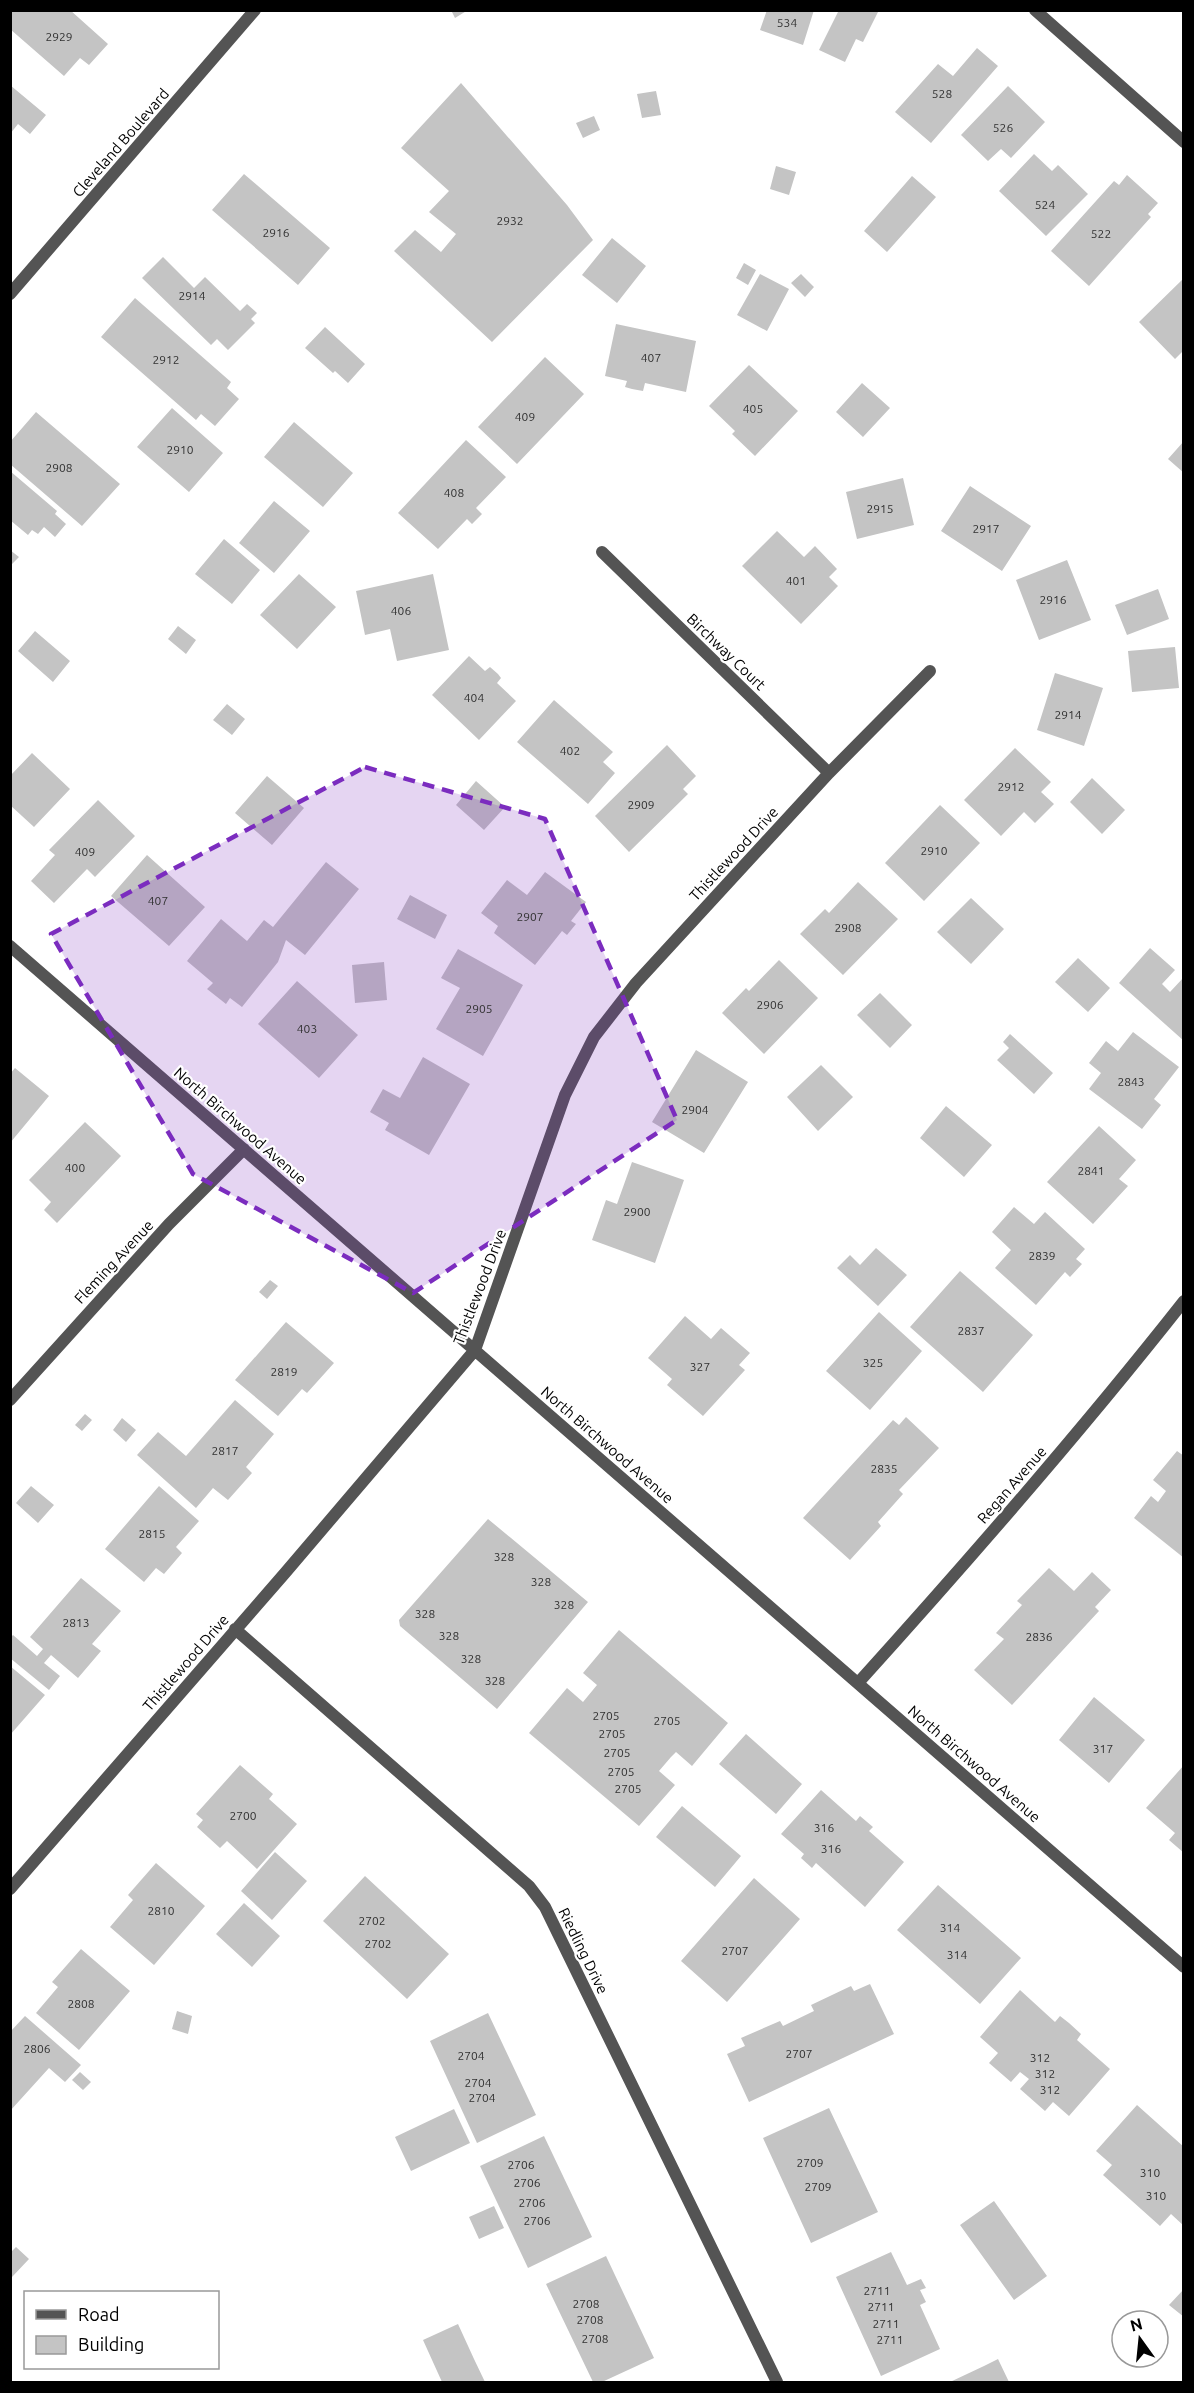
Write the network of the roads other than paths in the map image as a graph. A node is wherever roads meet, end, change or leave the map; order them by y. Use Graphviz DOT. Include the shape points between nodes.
graph roads {
  1 [pos="255,10"];
  2 [pos="1035,10"];
  3 [pos="1184,142"];
  4 [pos="10,294"];
  5 [pos="602,552"];
  6 [pos="930,672"];
  7 [pos="830,773"];
  8 [pos="10,946"];
  9 [pos="244,1149"];
  10 [pos="1184,1301"];
  11 [pos="475,1350"];
  12 [pos="10,1400"];
  13 [pos="236,1629"];
  14 [pos="858,1683"];
  15 [pos="10,1888"];
  16 [pos="1184,1967"];
  17 [pos="777,2382"];
  1 -- 4 [label="street, Cleveland Boulevard"];
  2 -- 3 [label="street"];
  5 -- 7 [label="street, Birchway Court"];
  6 -- 7 [label="street, Thistlewood Drive"];
  7 -- 11 [label="street, Thistlewood Drive" via="636,983 594,1037 566,1095"];
  8 -- 9 [label="street, North Birchwood Avenue"];
  9 -- 11 [label="street, North Birchwood Avenue"];
  9 -- 12 [label="street, Fleming Avenue" via="161,1232"];
  10 -- 14 [label="street, Regan Avenue" via="1102,1402"];
  11 -- 13 [label="street, Thistlewood Drive"];
  11 -- 14 [label="street, North Birchwood Avenue"];
  13 -- 15 [label="street, Thistlewood Drive"];
  13 -- 17 [label="street, Riedling Drive" via="529,1886 545,1907"];
  14 -- 16 [label="street, North Birchwood Avenue"];
}
